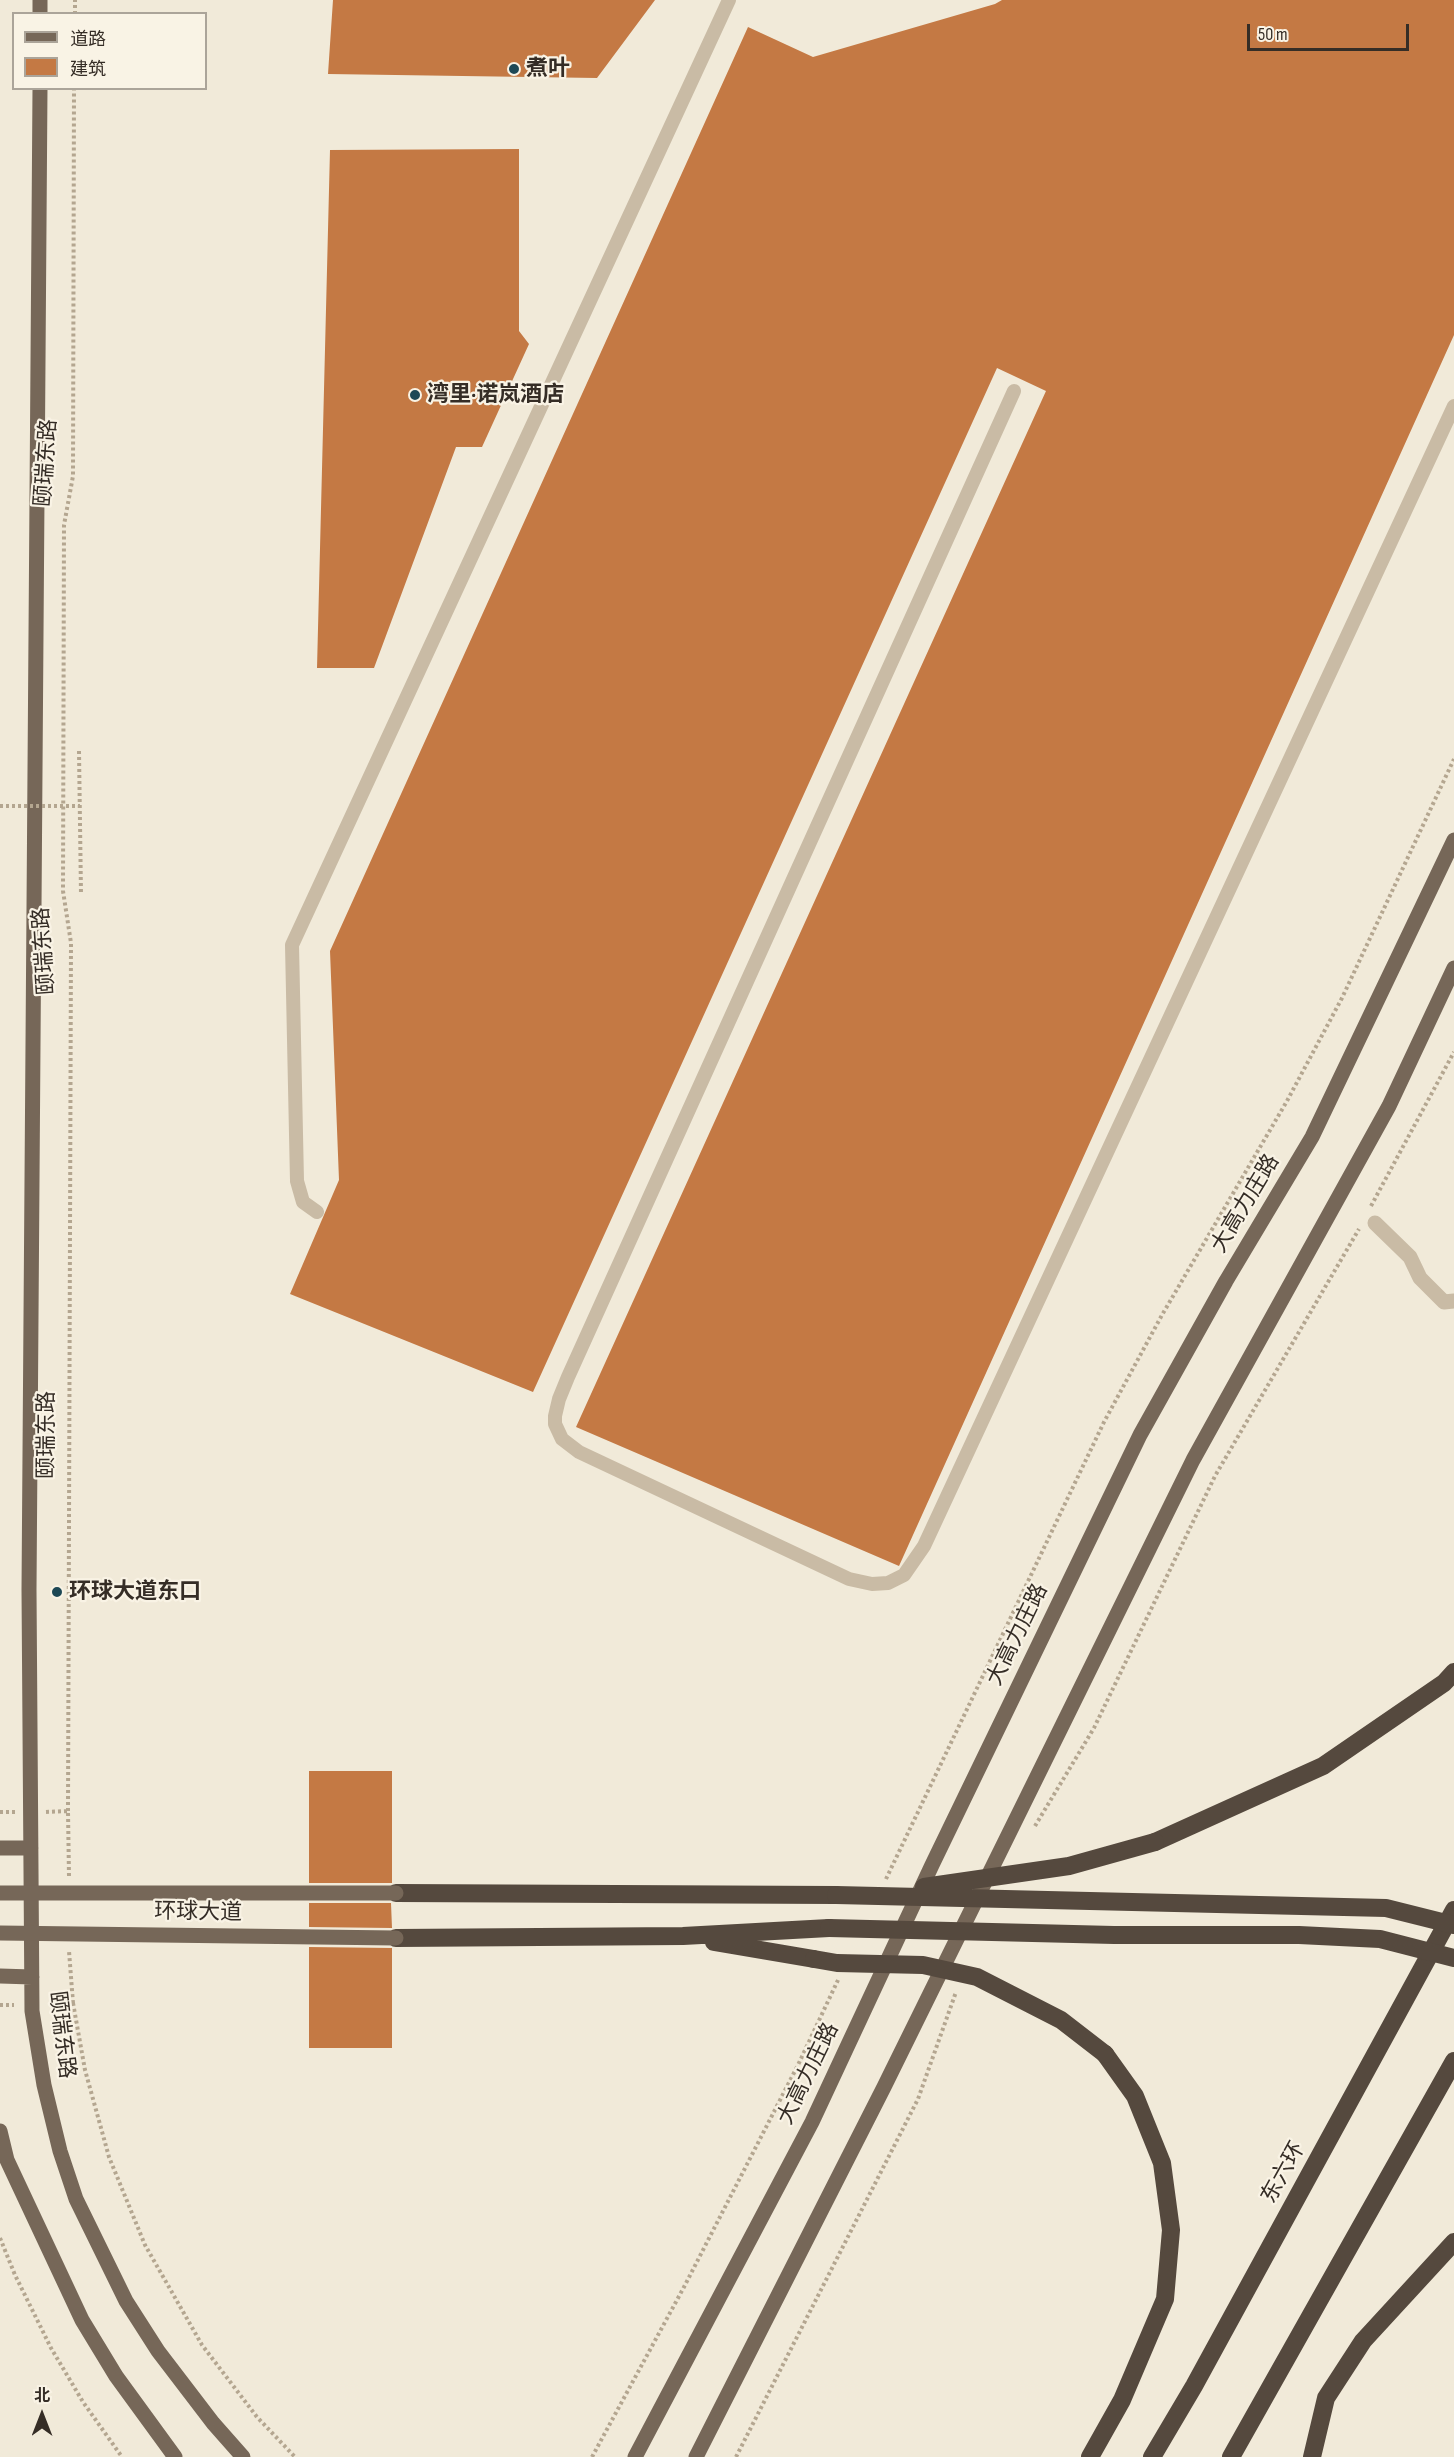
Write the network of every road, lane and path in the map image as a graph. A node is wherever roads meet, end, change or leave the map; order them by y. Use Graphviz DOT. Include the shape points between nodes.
graph roads {
  1 [pos="729,0"];
  2 [pos="40,90"];
  3 [pos="74,90"];
  4 [pos="1014,391"];
  5 [pos="1454,406"];
  6 [pos="79,751"];
  7 [pos="1454,759"];
  8 [pos="0,806"];
  9 [pos="80,806"];
  10 [pos="1454,840"];
  11 [pos="81,894"];
  12 [pos="1454,968"];
  13 [pos="1454,1052"];
  14 [pos="317,1212"];
  15 [pos="1368,1220"];
  16 [pos="1454,1301"];
  17 [pos="1454,1672"];
  18 [pos="68,1811"];
  19 [pos="1033,1829"];
  20 [pos="0,1848"];
  21 [pos="31,1848"];
  22 [pos="884,1882"];
  23 [pos="0,1893"];
  24 [pos="396,1893"];
  25 [pos="836,1895"];
  26 [pos="1454,1910"];
  27 [pos="1454,1925"];
  28 [pos="0,1933"];
  29 [pos="683,1936"];
  30 [pos="396,1938"];
  31 [pos="1454,1958"];
  32 [pos="0,1976"];
  33 [pos="32,1977"];
  34 [pos="838,1979"];
  35 [pos="959,1984"];
  36 [pos="73,2003"];
  37 [pos="1454,2061"];
  38 [pos="0,2131"];
  39 [pos="0,2238"];
  40 [pos="1454,2242"];
  41 [pos="122,2457"];
  42 [pos="175,2457"];
  43 [pos="243,2457"];
  44 [pos="296,2457"];
  45 [pos="592,2457"];
  46 [pos="635,2457"];
  47 [pos="696,2457"];
  48 [pos="736,2457"];
  49 [pos="1090,2457"];
  50 [pos="1152,2457"];
  51 [pos="1231,2457"];
  52 [pos="1312,2457"];
  1 -- 14 [label="lane" via="292,945 297,1181 303,1202"];
  2 -- 21 [label="main road, 颐瑞东路" via="29,1577"];
  3 -- 18 [label="path, 颐瑞东路" via="73,476 64,525 63,879 71,944"];
  4 -- 5 [label="lane" via="568,1377 555,1416 557,1432 579,1452 849,1579 872,1584 888,1583 904,1575 924,1546"];
  6 -- 9 [label="path"];
  7 -- 22 [label="path" via="1342,999 1104,1422"];
  8 -- 9 [label="path, bridge"];
  9 -- 11 [label="path"];
  10 -- 46 [label="main road, 大高力庄路" via="1312,1137 1140,1435 812,2122"];
  12 -- 47 [label="main road" via="1389,1106 1193,1460 890,2076"];
  13 -- 15 [label="path"];
  15 -- 16 [label="street" via="1410,1257 1420,1278 1444,1302"];
  15 -- 19 [label="path" via="1215,1476 1094,1728"];
  17 -- 25 [label="highway, bridge" via="1444,1683 1323,1766 1155,1842 1070,1866 1015,1876"];
  20 -- 21 [label="main road"];
  21 -- 33 [label="main road, 颐瑞东路"];
  23 -- 24 [label="main road, 环球大道, bridge"];
  24 -- 25 [label="highway"];
  25 -- 27 [label="highway, bridge" via="1386,1908"];
  26 -- 50 [label="highway, 东六环"];
  28 -- 30 [label="main road, 环球大道, bridge"];
  29 -- 30 [label="highway"];
  29 -- 31 [label="highway, bridge" via="829,1928 1299,1935 1380,1939"];
  29 -- 49 [label="highway, bridge" via="837,1963 923,1965 977,1977 1061,2020 1106,2054 1135,2096 1162,2163 1171,2230 1164,2299 1122,2400"];
  32 -- 33 [label="main road"];
  33 -- 43 [label="main road, 颐瑞东路" via="32,2011 44,2085 76,2199 126,2301 213,2423"];
  34 -- 45 [label="path" via="684,2287"];
  35 -- 48 [label="path" via="918,2099"];
  36 -- 44 [label="path, 颐瑞东路" via="85,2070 109,2157 145,2245 202,2345 257,2417"];
  37 -- 51 [label="highway"];
  38 -- 42 [label="main road" via="8,2160 82,2320 116,2376"];
  39 -- 41 [label="path" via="51,2348 82,2402"];
  40 -- 52 [label="highway" via="1363,2341 1326,2398"];
}
